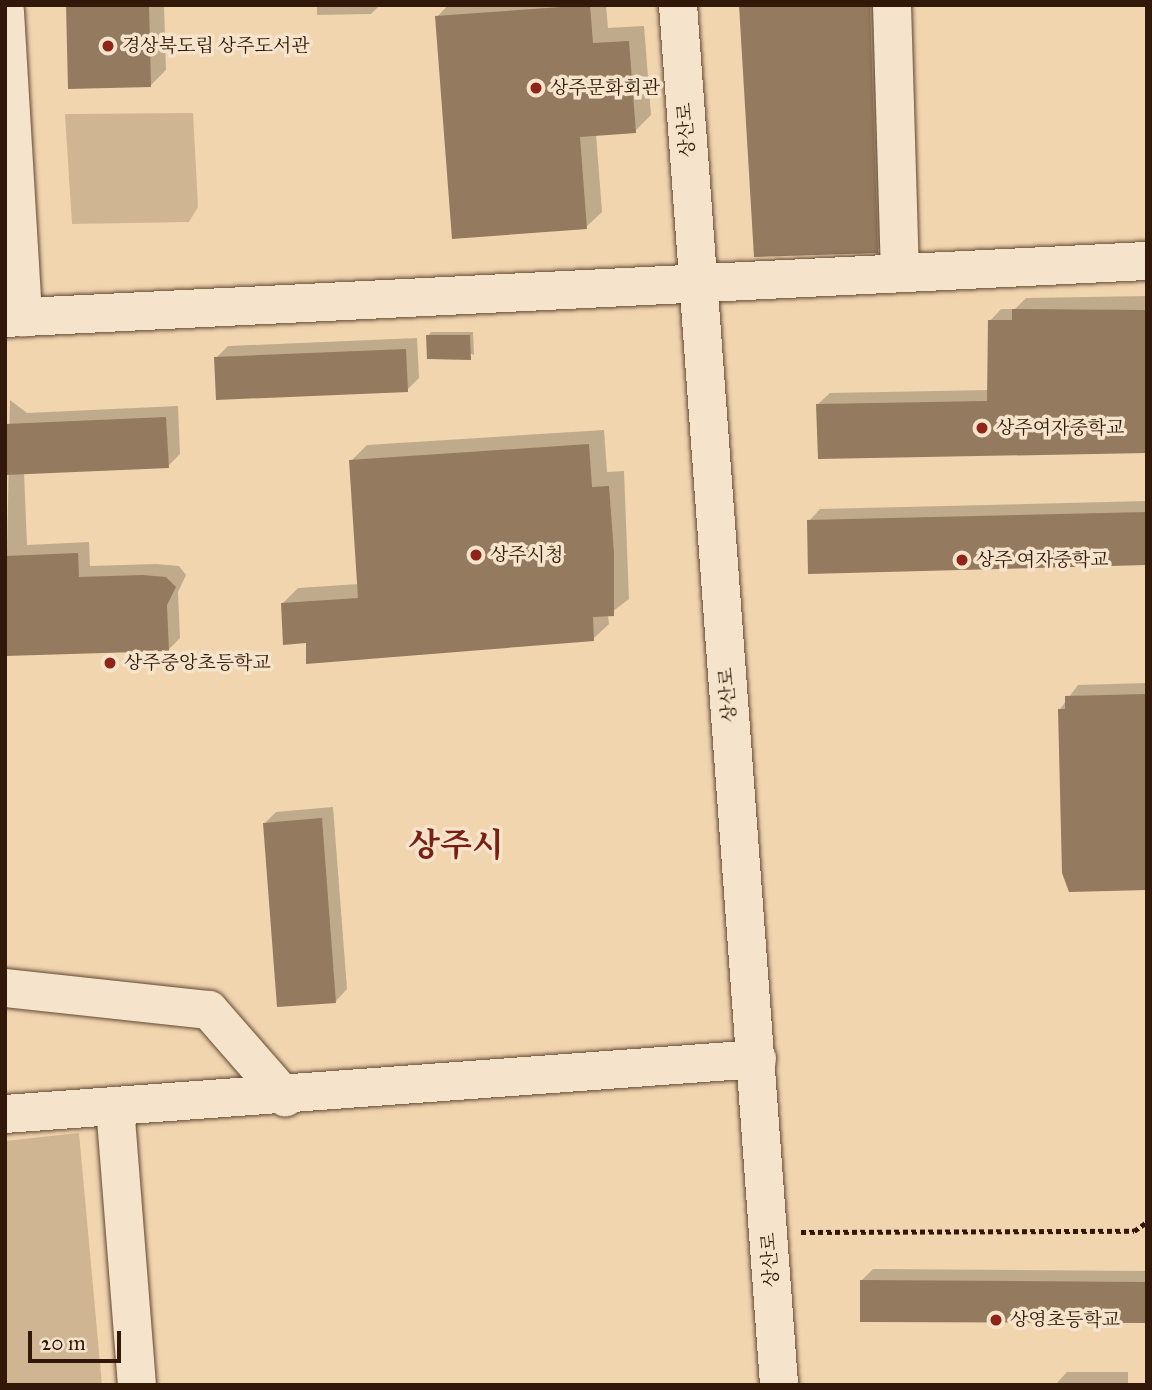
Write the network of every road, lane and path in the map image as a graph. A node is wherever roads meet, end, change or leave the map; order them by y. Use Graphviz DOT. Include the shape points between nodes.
graph roads {
  1 [pos="678,5"];
  2 [pos="892,5"];
  3 [pos="5,12"];
  4 [pos="1147,261"];
  5 [pos="900,272"];
  6 [pos="696,287"];
  7 [pos="14,317"];
  8 [pos="5,988"];
  9 [pos="757,1059"];
  10 [pos="285,1097"];
  11 [pos="115,1106"];
  12 [pos="5,1114"];
  13 [pos="1147,1222"];
  14 [pos="768,1233"];
  15 [pos="137,1385"];
  16 [pos="779,1385"];
  1 -- 6 [label="street, 상산로"];
  2 -- 5 [label="street"];
  3 -- 7 [label="street"];
  4 -- 5 [label="street"];
  5 -- 6 [label="street"];
  6 -- 7 [label="street"];
  6 -- 9 [label="street, 상산로"];
  8 -- 10 [label="street" via="209,1010"];
  9 -- 10 [label="street"];
  9 -- 14 [label="street, 상산로"];
  10 -- 11 [label="street"];
  11 -- 12 [label="street"];
  11 -- 15 [label="street"];
  13 -- 14 [label="path" via="1135,1231"];
  14 -- 16 [label="street, 상산로"];
}
